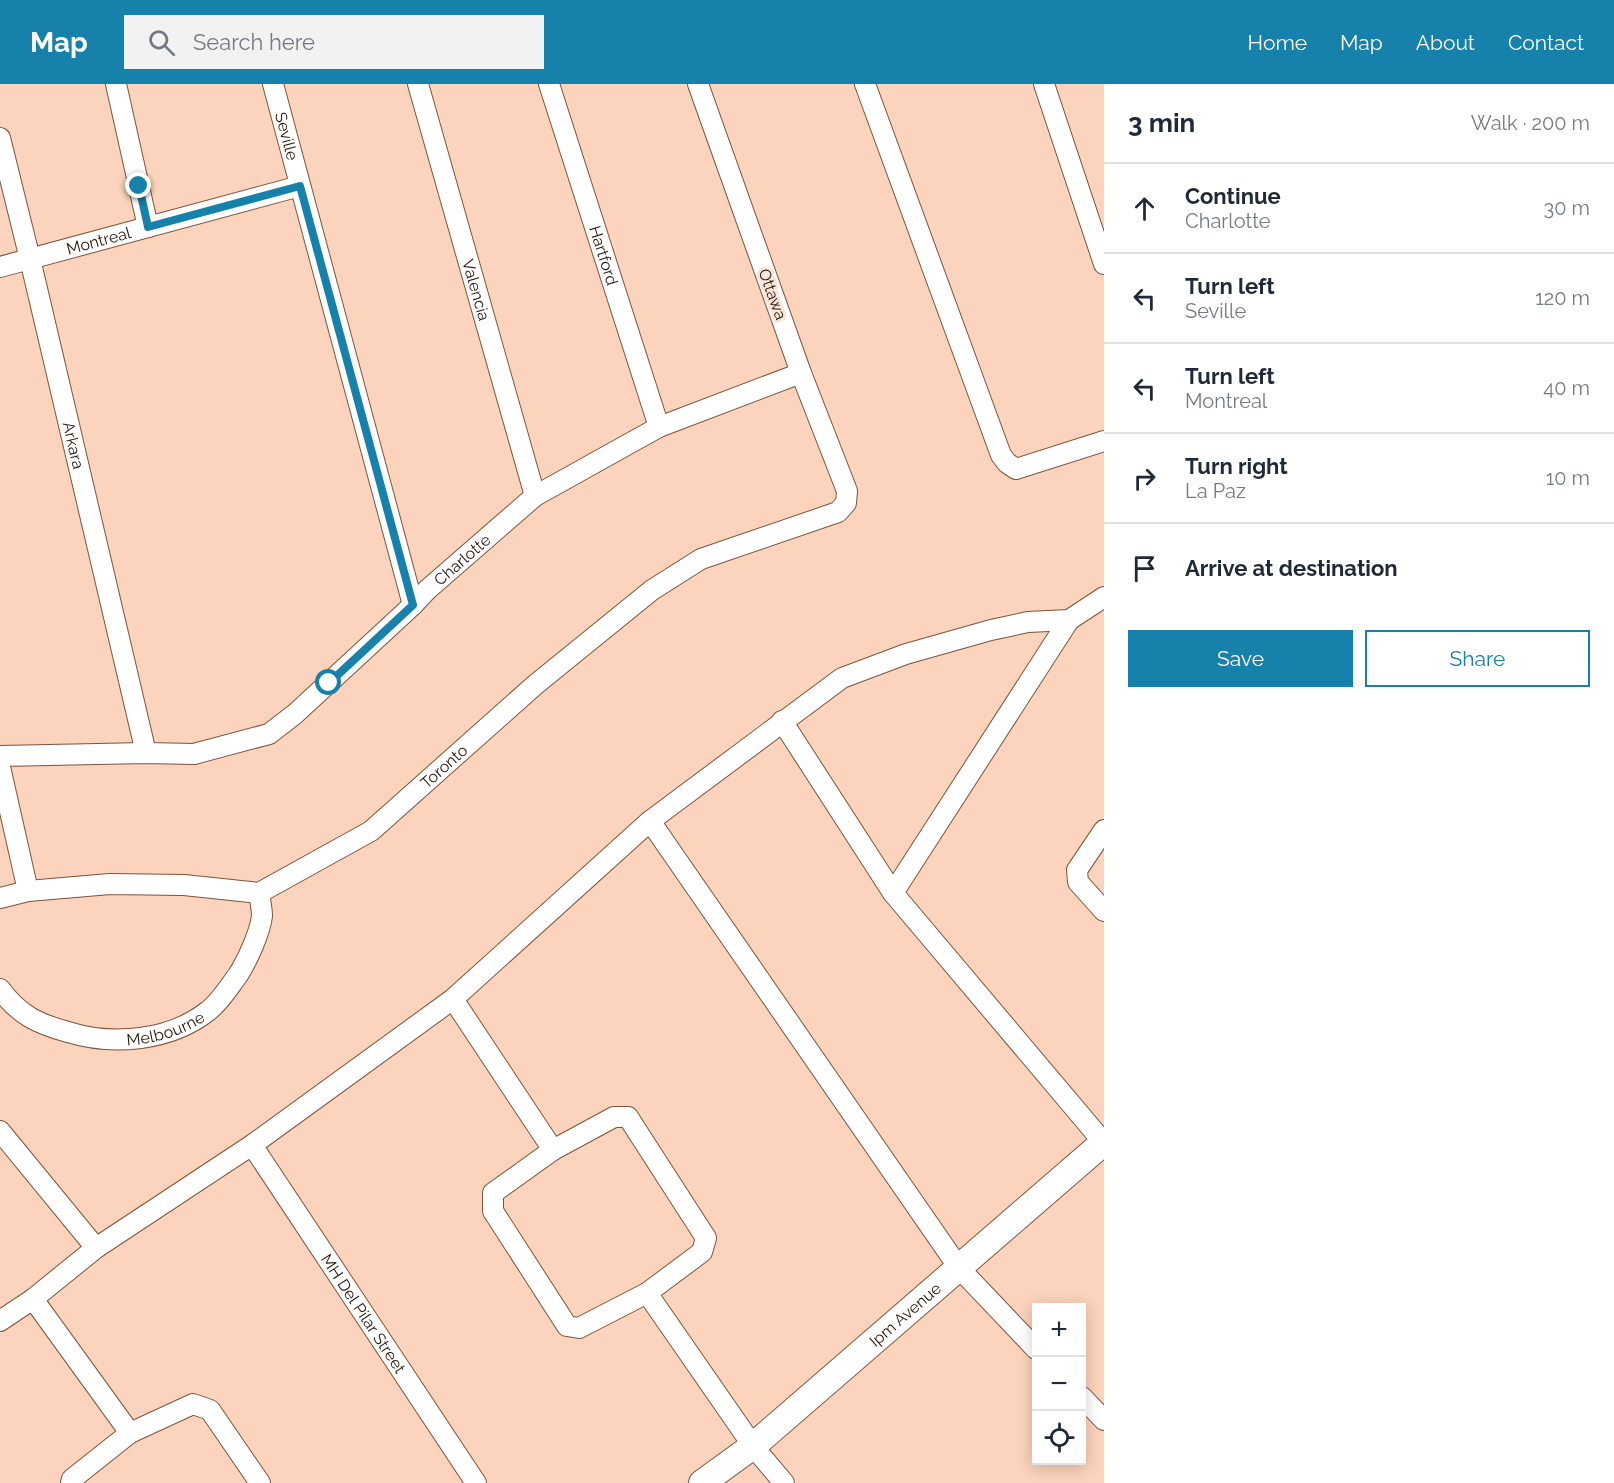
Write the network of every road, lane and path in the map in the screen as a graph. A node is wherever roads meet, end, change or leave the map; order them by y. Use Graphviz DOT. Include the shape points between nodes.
graph roads {
  1 [pos="116,84"];
  2 [pos="273,84"];
  3 [pos="418,84"];
  4 [pos="549,84"];
  5 [pos="698,84"];
  6 [pos="865,84"];
  7 [pos="1044,84"];
  8 [pos="0,138"];
  9 [pos="300,186"];
  10 [pos="148,227"];
  11 [pos="30,259"];
  12 [pos="1104,264"];
  13 [pos="0,267"];
  14 [pos="801,373"];
  15 [pos="659,427"];
  16 [pos="1104,441"];
  17 [pos="535,496"];
  18 [pos="846,503"];
  19 [pos="1104,597"];
  20 [pos="413,605"];
  21 [pos="1070,620"];
  22 [pos="782,721"];
  23 [pos="146,753"];
  24 [pos="0,756"];
  25 [pos="0,767"];
  26 [pos="650,821"];
  27 [pos="1104,830"];
  28 [pos="28,891"];
  29 [pos="259,893"];
  30 [pos="893,893"];
  31 [pos="0,898"];
  32 [pos="1104,911"];
  33 [pos="0,989"];
  34 [pos="453,999"];
  35 [pos="0,1131"];
  36 [pos="1104,1142"];
  37 [pos="252,1145"];
  38 [pos="553,1150"];
  39 [pos="96,1248"];
  40 [pos="959,1268"];
  41 [pos="647,1293"];
  42 [pos="33,1299"];
  43 [pos="0,1321"];
  44 [pos="1032,1345"];
  45 [pos="1086,1401"];
  46 [pos="1104,1420"];
  47 [pos="130,1433"];
  48 [pos="753,1446"];
  49 [pos="71,1483"];
  50 [pos="260,1483"];
  51 [pos="476,1483"];
  52 [pos="702,1483"];
  53 [pos="784,1483"];
  1 -- 10 [label="street"];
  2 -- 9 [label="street, Seville"];
  3 -- 17 [label="street, Valencia"];
  4 -- 15 [label="street, Hartford"];
  5 -- 14 [label="street, Ottawa"];
  6 -- 16 [label="street" via="1006,463 1016,469"];
  7 -- 12 [label="street"];
  8 -- 11 [label="street, Arkara"];
  9 -- 10 [label="street, Montreal"];
  9 -- 20 [label="street, Seville"];
  10 -- 11 [label="street, Montreal"];
  11 -- 13 [label="street, Montreal"];
  11 -- 23 [label="street, Arkara"];
  14 -- 15 [label="street, Charlotte"];
  14 -- 18 [label="street, Ottawa" via="847,490"];
  15 -- 17 [label="street, Charlotte"];
  17 -- 20 [label="street, Charlotte"];
  18 -- 29 [label="street, Toronto" via="838,512 701,559 652,590 535,686 371,831"];
  19 -- 21 [label="street"];
  20 -- 23 [label="street, Charlotte" via="296,714 269,734 194,754"];
  21 -- 22 [label="street" via="1028,622 906,654 842,678"];
  21 -- 30 [label="street"];
  22 -- 26 [label="street"];
  22 -- 30 [label="street"];
  23 -- 24 [label="street, Charlotte"];
  25 -- 28 [label="street"];
  26 -- 34 [label="street"];
  26 -- 40 [label="street"];
  27 -- 32 [label="street" via="1077,870 1078,882"];
  28 -- 29 [label="street" via="110,884 184,885"];
  28 -- 31 [label="street"];
  29 -- 33 [label="street, Melbourne" via="262,916 248,960 209,1010 179,1027 151,1036 110,1041 85,1038 26,1016 10,1004"];
  30 -- 36 [label="street"];
  34 -- 37 [label="street"];
  34 -- 38 [label="street"];
  35 -- 39 [label="street"];
  36 -- 40 [label="street, Ipm Avenue"];
  37 -- 39 [label="street"];
  37 -- 51 [label="street, MH Del Pilar Street"];
  38 -- 41 [label="street" via="614,1116 628,1117 706,1239 702,1252"];
  38 -- 41 [label="street" via="493,1193 493,1211 567,1326 579,1328"];
  39 -- 42 [label="street"];
  40 -- 44 [label="street"];
  40 -- 48 [label="street, Ipm Avenue"];
  41 -- 48 [label="street"];
  42 -- 43 [label="street"];
  42 -- 47 [label="street"];
  45 -- 46 [label="street"];
  47 -- 49 [label="street"];
  47 -- 50 [label="street" via="193,1404 210,1410"];
  48 -- 52 [label="street, Ipm Avenue"];
  48 -- 53 [label="street"];
}
